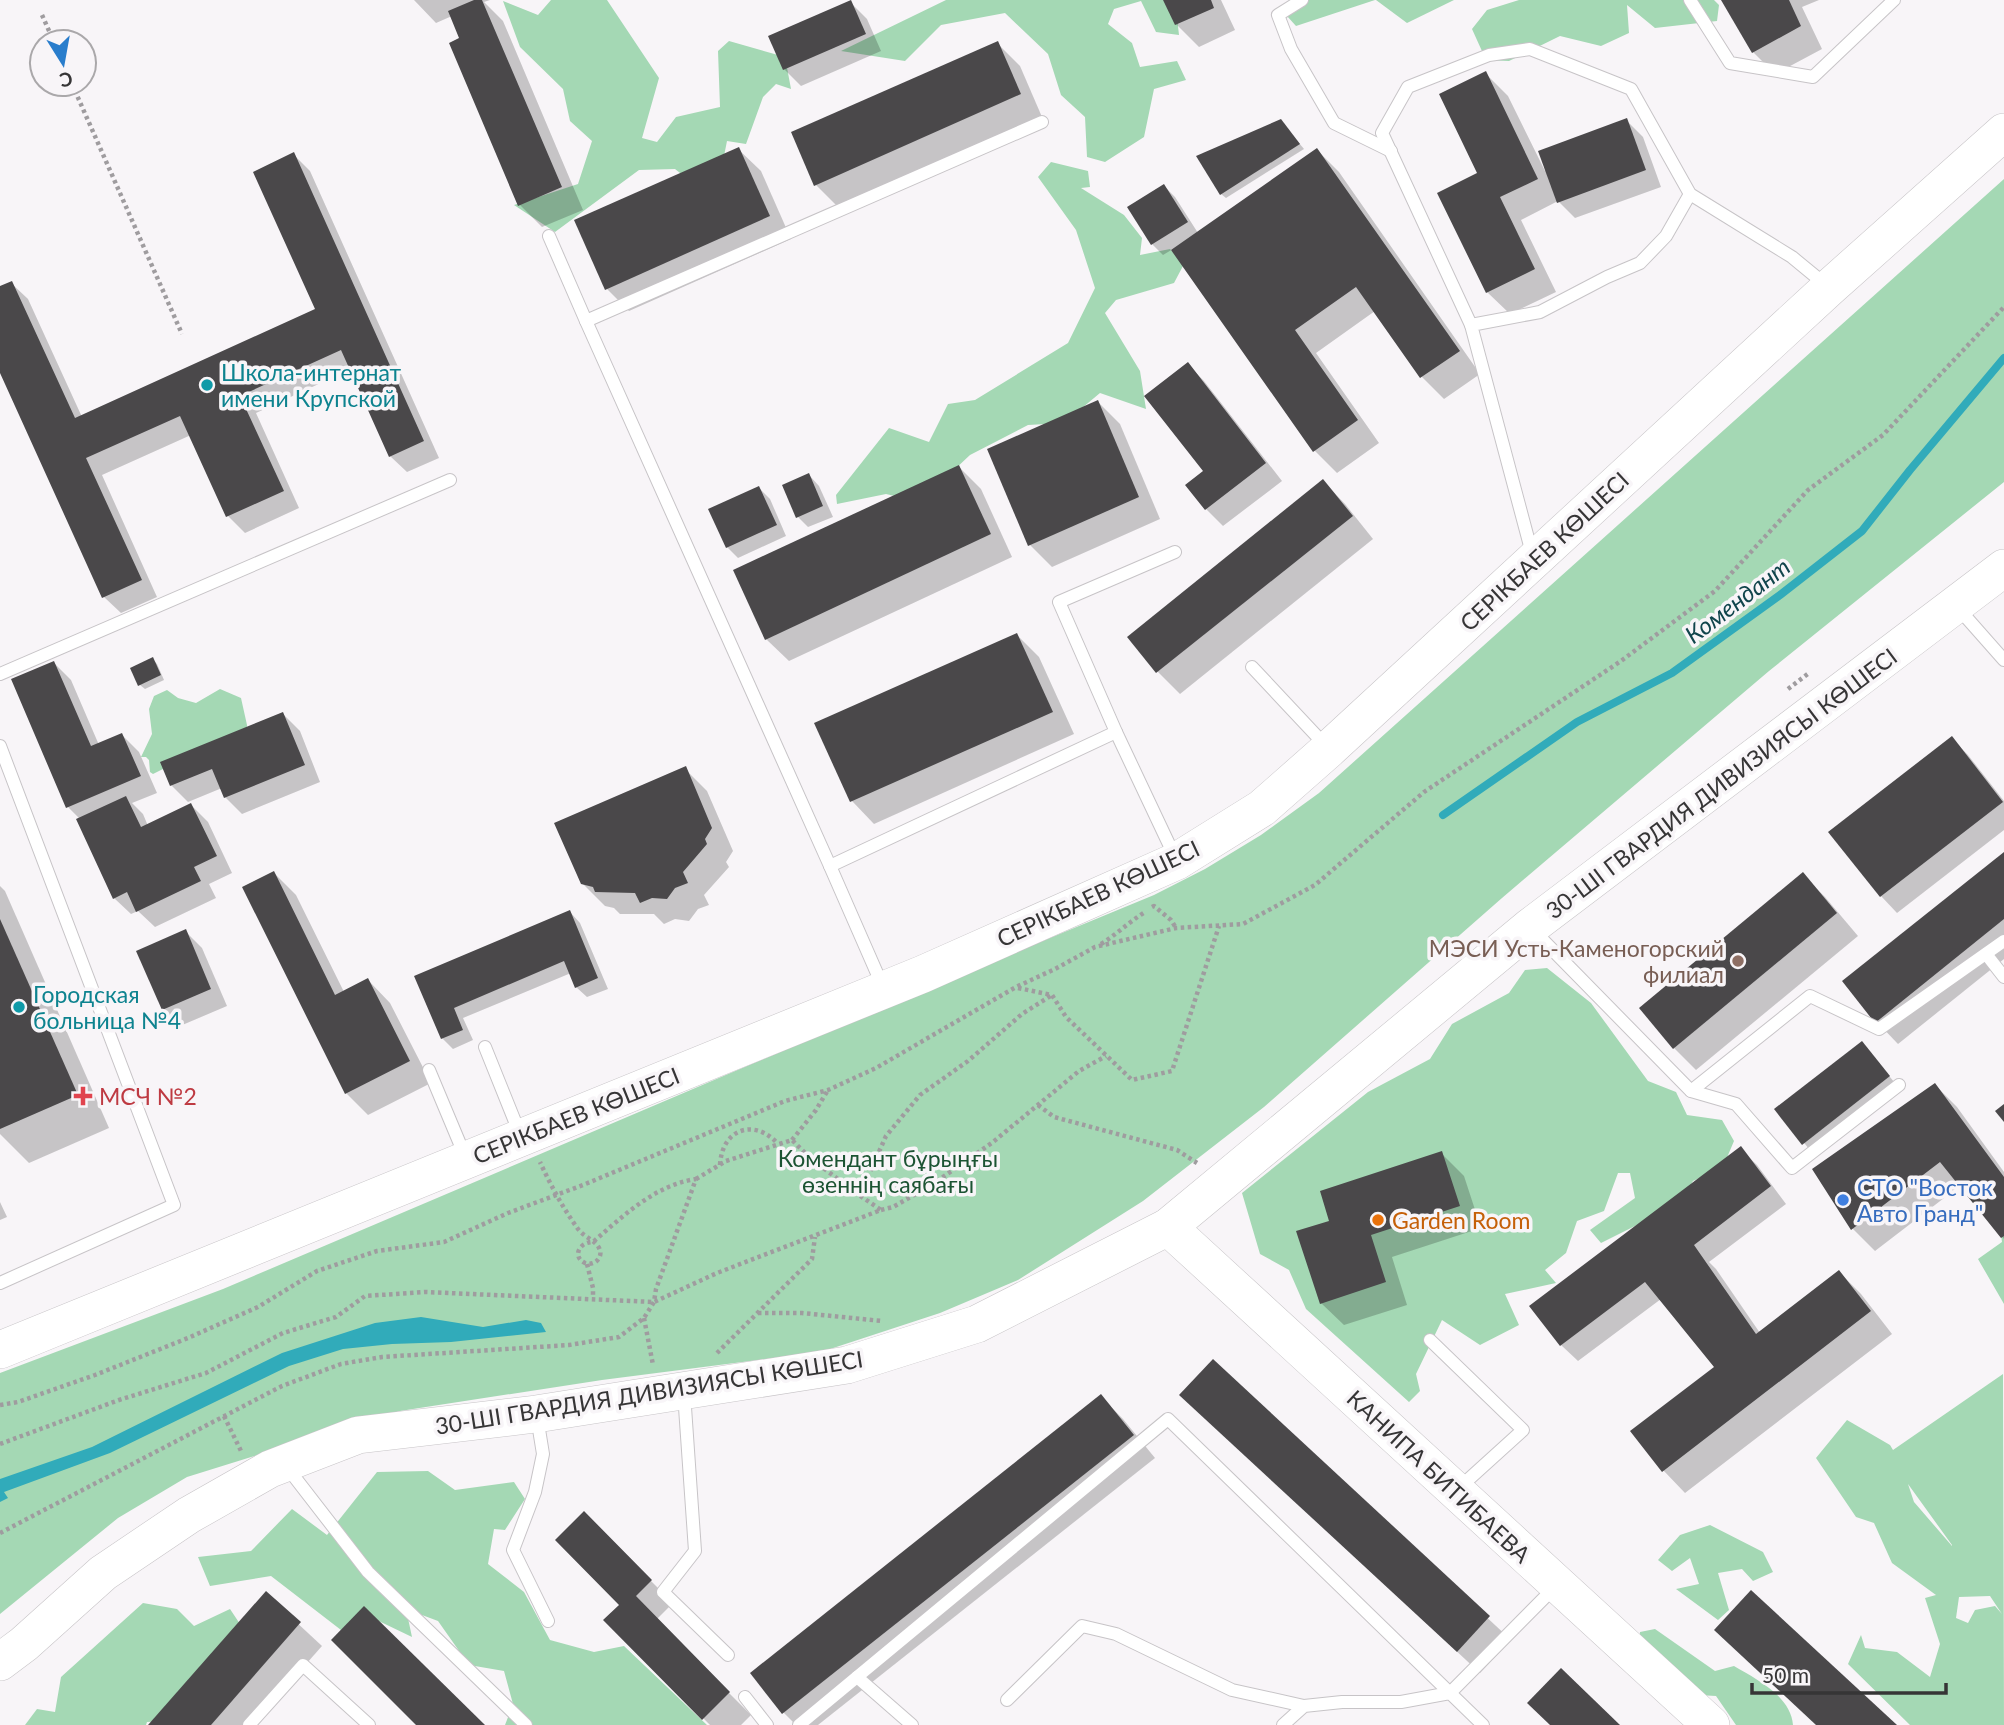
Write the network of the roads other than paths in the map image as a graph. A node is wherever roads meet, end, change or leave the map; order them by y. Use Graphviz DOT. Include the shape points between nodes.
graph roads {
  1 [pos="1302,0"];
  2 [pos="1690,0"];
  3 [pos="1894,0"];
  4 [pos="1042,122"];
  5 [pos="2004,132"];
  6 [pos="1391,151"];
  7 [pos="1690,194"];
  8 [pos="549,236"];
  9 [pos="1829,288"];
  10 [pos="586,321"];
  11 [pos="1471,325"];
  12 [pos="450,480"];
  13 [pos="1175,552"];
  14 [pos="1534,561"];
  15 [pos="2004,568"];
  16 [pos="1955,605"];
  17 [pos="2004,660"];
  18 [pos="1252,667"];
  19 [pos="0,674"];
  20 [pos="1116,732"];
  21 [pos="0,746"];
  22 [pos="1329,750"];
  23 [pos="1177,861"];
  24 [pos="830,866"];
  25 [pos="1530,927"];
  26 [pos="2004,941"];
  27 [pos="1986,954"];
  28 [pos="2004,977"];
  29 [pos="884,990"];
  30 [pos="485,1046"];
  31 [pos="429,1070"];
  32 [pos="1899,1085"];
  33 [pos="1692,1091"];
  34 [pos="522,1137"];
  35 [pos="467,1160"];
  36 [pos="1168,1227"];
  37 [pos="0,1283"];
  38 [pos="1430,1340"];
  39 [pos="0,1350"];
  40 [pos="684,1391"];
  41 [pos="537,1413"];
  42 [pos="284,1464"];
  43 [pos="1456,1491"];
  44 [pos="1557,1584"];
  45 [pos="548,1621"];
  46 [pos="12,1653"];
  47 [pos="728,1655"];
  48 [pos="857,1677"];
  49 [pos="0,1678"];
  50 [pos="1450,1693"];
  51 [pos="745,1697"];
  52 [pos="1007,1700"];
  53 [pos="1304,1706"];
  54 [pos="249,1725"];
  55 [pos="369,1725"];
  56 [pos="526,1725"];
  57 [pos="767,1725"];
  58 [pos="799,1725"];
  59 [pos="912,1725"];
  60 [pos="1283,1725"];
  61 [pos="1483,1725"];
  62 [pos="1711,1725"];
  1 -- 6 [label="lane" via="1278,15 1291,49 1334,123"];
  2 -- 3 [label="lane" via="1730,63 1813,77"];
  4 -- 10 [label="lane"];
  5 -- 9 [label="street, СЕРІКБАЕВ КӨШЕСІ"];
  6 -- 7 [label="lane" via="1382,134 1408,87 1489,55 1530,49 1631,89"];
  6 -- 11 [label="lane"];
  7 -- 9 [label="lane" via="1792,257"];
  7 -- 11 [label="lane" via="1666,236 1640,263 1540,312"];
  8 -- 10 [label="lane"];
  9 -- 14 [label="street, СЕРІКБАЕВ КӨШЕСІ"];
  10 -- 24 [label="lane"];
  11 -- 14 [label="lane"];
  12 -- 19 [label="lane"];
  13 -- 20 [label="lane" via="1059,601"];
  14 -- 22 [label="street, СЕРІКБАЕВ КӨШЕСІ"];
  15 -- 16 [label="street, 30-ШІ ГВАРДИЯ ДИВИЗИЯСЫ КӨШЕСІ"];
  16 -- 17 [label="lane"];
  16 -- 25 [label="street, 30-ШІ ГВАРДИЯ ДИВИЗИЯСЫ КӨШЕСІ"];
  18 -- 22 [label="lane"];
  20 -- 23 [label="lane"];
  20 -- 24 [label="lane"];
  21 -- 37 [label="lane" via="174,1205"];
  22 -- 23 [label="street, СЕРІКБАЕВ КӨШЕСІ" via="1262,808"];
  23 -- 29 [label="street, СЕРІКБАЕВ КӨШЕСІ"];
  24 -- 29 [label="lane"];
  25 -- 33 [label="lane"];
  25 -- 36 [label="street, 30-ШІ ГВАРДИЯ ДИВИЗИЯСЫ КӨШЕСІ"];
  26 -- 27 [label="lane"];
  27 -- 28 [label="lane"];
  27 -- 33 [label="lane" via="1879,1029 1810,996"];
  29 -- 34 [label="street, СЕРІКБАЕВ КӨШЕСІ"];
  30 -- 34 [label="lane"];
  31 -- 35 [label="lane"];
  32 -- 33 [label="lane" via="1791,1168 1736,1104"];
  34 -- 35 [label="street, СЕРІКБАЕВ КӨШЕСІ"];
  35 -- 39 [label="street, СЕРІКБАЕВ КӨШЕСІ"];
  36 -- 40 [label="street, 30-ШІ ГВАРДИЯ ДИВИЗИЯСЫ КӨШЕСІ" via="977,1324 847,1365"];
  36 -- 43 [label="street, КАНИПА БИТИБАЕВА"];
  38 -- 43 [label="lane" via="1523,1430"];
  40 -- 41 [label="street, 30-ШІ ГВАРДИЯ ДИВИЗИЯСЫ КӨШЕСІ"];
  40 -- 47 [label="lane" via="695,1551 663,1592"];
  41 -- 42 [label="street, 30-ШІ ГВАРДИЯ ДИВИЗИЯСЫ КӨШЕСІ" via="358,1435"];
  41 -- 45 [label="lane" via="543,1454 536,1492 513,1550"];
  42 -- 46 [label="street, 30-ШІ ГВАРДИЯ ДИВИЗИЯСЫ КӨШЕСІ" via="189,1515 103,1573"];
  42 -- 56 [label="lane" via="368,1572"];
  43 -- 44 [label="street, КАНИПА БИТИБАЕВА"];
  44 -- 50 [label="lane"];
  44 -- 62 [label="street, КАНИПА БИТИБАЕВА"];
  46 -- 49 [label="street, 30-ШІ ГВАРДИЯ ДИВИЗИЯСЫ КӨШЕСІ"];
  48 -- 50 [label="lane" via="1168,1419"];
  48 -- 58 [label="lane"];
  48 -- 59 [label="lane"];
  50 -- 53 [label="lane" via="1401,1702"];
  50 -- 61 [label="lane"];
  51 -- 57 [label="lane"];
  52 -- 53 [label="lane" via="1082,1626 1116,1634 1232,1690"];
  53 -- 60 [label="lane"];
  54 -- 55 [label="lane" via="303,1665"];
}
